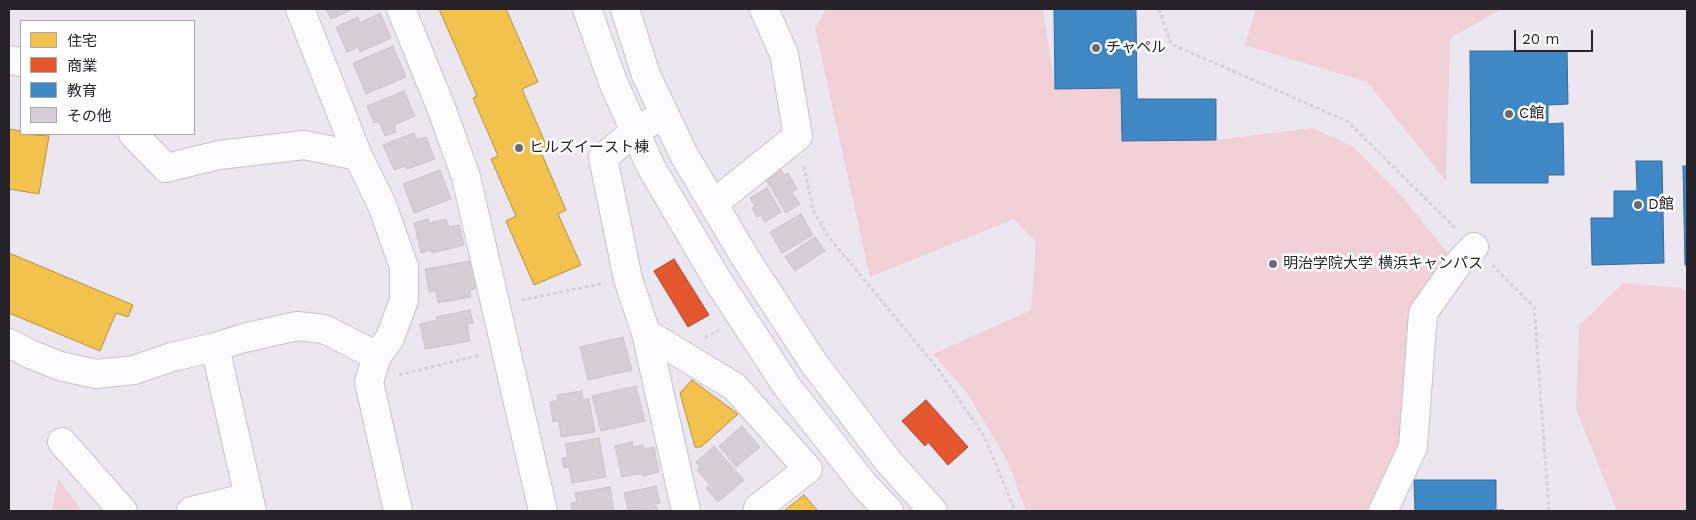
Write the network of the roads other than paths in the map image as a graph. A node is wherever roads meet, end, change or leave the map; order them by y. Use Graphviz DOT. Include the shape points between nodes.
graph roads {
  1 [pos="300,9"];
  2 [pos="401,9"];
  3 [pos="587,9"];
  4 [pos="625,9"];
  5 [pos="764,9"];
  6 [pos="665,115"];
  7 [pos="636,130"];
  8 [pos="134,135"];
  9 [pos="358,156"];
  10 [pos="713,204"];
  11 [pos="1474,247"];
  12 [pos="646,333"];
  13 [pos="9,343"];
  14 [pos="215,347"];
  15 [pos="377,356"];
  16 [pos="62,442"];
  17 [pos="250,504"];
  18 [pos="123,511"];
  19 [pos="190,511"];
  20 [pos="398,511"];
  21 [pos="543,511"];
  22 [pos="686,511"];
  23 [pos="760,511"];
  24 [pos="889,511"];
  25 [pos="933,511"];
  26 [pos="1383,511"];
  1 -- 9 [label="street"];
  2 -- 21 [label="street" via="466,177"];
  3 -- 7 [label="street" via="613,82"];
  4 -- 6 [label="street" via="646,75"];
  5 -- 10 [label="street" via="784,54 798,136"];
  6 -- 7 [label="street"];
  6 -- 10 [label="street"];
  7 -- 12 [label="street" via="604,158 628,278"];
  7 -- 24 [label="street" via="651,167 740,316 788,388 865,486"];
  8 -- 9 [label="street" via="166,168 219,155 304,145"];
  9 -- 15 [label="street" via="382,205 404,267 404,300 390,338"];
  10 -- 25 [label="street" via="814,362 888,461"];
  11 -- 26 [label="street" via="1423,313 1413,447"];
  12 -- 22 [label="street"];
  12 -- 23 [label="street" via="735,387 808,469 758,508"];
  13 -- 14 [label="street" via="60,366 96,374 134,370"];
  14 -- 15 [label="street" via="297,326 324,329"];
  14 -- 17 [label="street"];
  15 -- 20 [label="street" via="369,382"];
  16 -- 18 [label="street"];
  17 -- 19 [label="street"];
}
